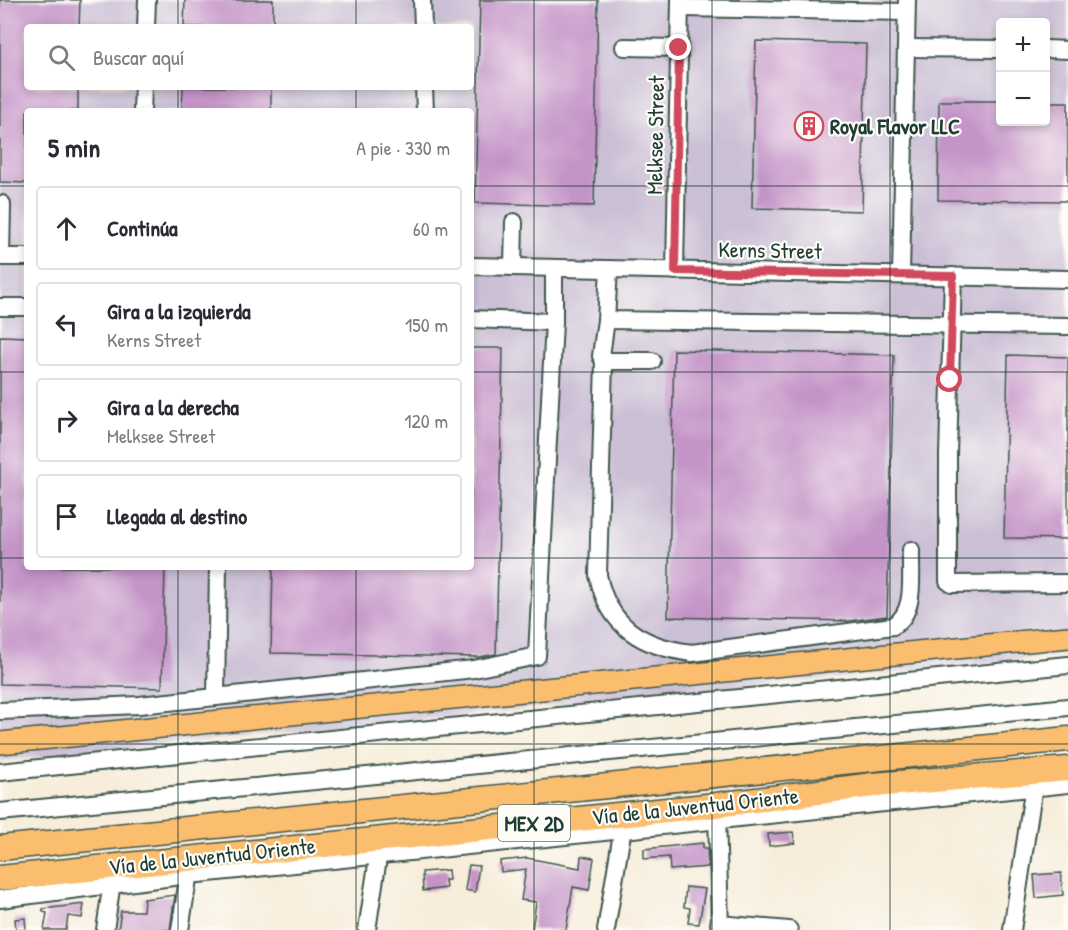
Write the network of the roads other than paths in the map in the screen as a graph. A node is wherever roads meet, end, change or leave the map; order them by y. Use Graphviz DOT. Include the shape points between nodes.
graph roads {
  1 [pos="147,0"];
  2 [pos="422,0"];
  3 [pos="680,4"];
  4 [pos="906,6"];
  5 [pos="146,24"];
  6 [pos="423,24"];
  7 [pos="624,47"];
  8 [pos="679,48"];
  9 [pos="906,48"];
  10 [pos="996,49"];
  11 [pos="1050,49"];
  12 [pos="1068,50"];
  13 [pos="143,90"];
  14 [pos="424,90"];
  15 [pos="142,108"];
  16 [pos="425,108"];
  17 [pos="2,204"];
  18 [pos="514,222"];
  19 [pos="1,257"];
  20 [pos="24,257"];
  21 [pos="474,266"];
  22 [pos="513,267"];
  23 [pos="555,269"];
  24 [pos="609,269"];
  25 [pos="675,271"];
  26 [pos="902,275"];
  27 [pos="953,276"];
  28 [pos="1068,279"];
  29 [pos="0,307"];
  30 [pos="24,307"];
  31 [pos="474,319"];
  32 [pos="606,320"];
  33 [pos="554,322"];
  34 [pos="952,325"];
  35 [pos="1068,326"];
  36 [pos="604,361"];
  37 [pos="652,361"];
  38 [pos="911,550"];
  39 [pos="218,570"];
  40 [pos="1068,583"];
  41 [pos="1068,637"];
  42 [pos="1068,650"];
  43 [pos="1068,666"];
  44 [pos="216,697"];
  45 [pos="1068,706"];
  46 [pos="0,711"];
  47 [pos="1068,739"];
  48 [pos="0,743"];
  49 [pos="985,747"];
  50 [pos="0,755"];
  51 [pos="869,759"];
  52 [pos="1068,769"];
  53 [pos="0,772"];
  54 [pos="989,776"];
  55 [pos="1035,780"];
  56 [pos="1068,784"];
  57 [pos="873,785"];
  58 [pos="0,812"];
  59 [pos="717,813"];
  60 [pos="623,822"];
  61 [pos="380,847"];
  62 [pos="0,848"];
  63 [pos="190,867"];
  64 [pos="113,875"];
  65 [pos="0,878"];
  66 [pos="0,899"];
  67 [pos="719,927"];
  68 [pos="105,930"];
  69 [pos="180,930"];
  70 [pos="366,930"];
  71 [pos="606,930"];
  72 [pos="789,930"];
  73 [pos="1012,930"];
  1 -- 5 [label="street"];
  2 -- 6 [label="street"];
  3 -- 4 [label="street"];
  3 -- 8 [label="street, Melksee Street"];
  4 -- 9 [label="street"];
  7 -- 8 [label="street"];
  8 -- 25 [label="street, Melksee Street"];
  9 -- 10 [label="street"];
  9 -- 26 [label="street"];
  11 -- 12 [label="street"];
  13 -- 15 [label="street"];
  14 -- 16 [label="street"];
  17 -- 19 [label="street"];
  18 -- 22 [label="street"];
  19 -- 20 [label="street"];
  21 -- 22 [label="street, Kerns Street"];
  22 -- 23 [label="street, Kerns Street"];
  23 -- 24 [label="street, Kerns Street"];
  23 -- 33 [label="street"];
  24 -- 25 [label="street, Kerns Street"];
  24 -- 32 [label="street"];
  25 -- 26 [label="street, Kerns Street"];
  26 -- 27 [label="street, Kerns Street"];
  27 -- 28 [label="street, Kerns Street"];
  27 -- 34 [label="street"];
  29 -- 30 [label="street"];
  31 -- 33 [label="street"];
  32 -- 34 [label="street"];
  32 -- 36 [label="street" via="601,356"];
  33 -- 44 [label="street" via="537,656 474,669"];
  34 -- 35 [label="street"];
  34 -- 40 [label="street" via="948,581"];
  36 -- 37 [label="street"];
  36 -- 38 [label="street" via="598,575 613,612 631,633 662,649 692,653 893,626 904,620 909,611"];
  39 -- 44 [label="street"];
  41 -- 48 [label="main road"];
  42 -- 50 [label="main road"];
  43 -- 53 [label="street"];
  44 -- 46 [label="street" via="139,705"];
  45 -- 58 [label="street"];
  47 -- 49 [label="highway, Vía de la Juventud Oriente / MEX 2D"];
  49 -- 51 [label="highway, Vía de la Juventud Oriente / MEX 2D"];
  49 -- 54 [label="highway" via="946,756 941,764 945,770"];
  51 -- 57 [label="highway" via="919,759 924,767 918,775"];
  51 -- 62 [label="highway, Vía de la Juventud Oriente / MEX 2D"];
  52 -- 55 [label="highway, Vía de la Juventud Oriente / MEX 2D"];
  54 -- 55 [label="highway, Vía de la Juventud Oriente / MEX 2D"];
  54 -- 57 [label="highway, Vía de la Juventud Oriente / MEX 2D"];
  55 -- 56 [label="street"];
  55 -- 59 [label="street"];
  55 -- 73 [label="street"];
  57 -- 59 [label="highway, Vía de la Juventud Oriente / MEX 2D"];
  59 -- 60 [label="highway, Vía de la Juventud Oriente / MEX 2D"];
  59 -- 67 [label="street"];
  60 -- 61 [label="highway, Vía de la Juventud Oriente / MEX 2D"];
  60 -- 71 [label="street"];
  61 -- 63 [label="highway, Vía de la Juventud Oriente / MEX 2D"];
  61 -- 70 [label="street"];
  63 -- 64 [label="highway, Vía de la Juventud Oriente / MEX 2D"];
  63 -- 69 [label="street"];
  64 -- 65 [label="highway, Vía de la Juventud Oriente / MEX 2D"];
  64 -- 66 [label="street"];
  64 -- 68 [label="street"];
  67 -- 72 [label="street"];
}
